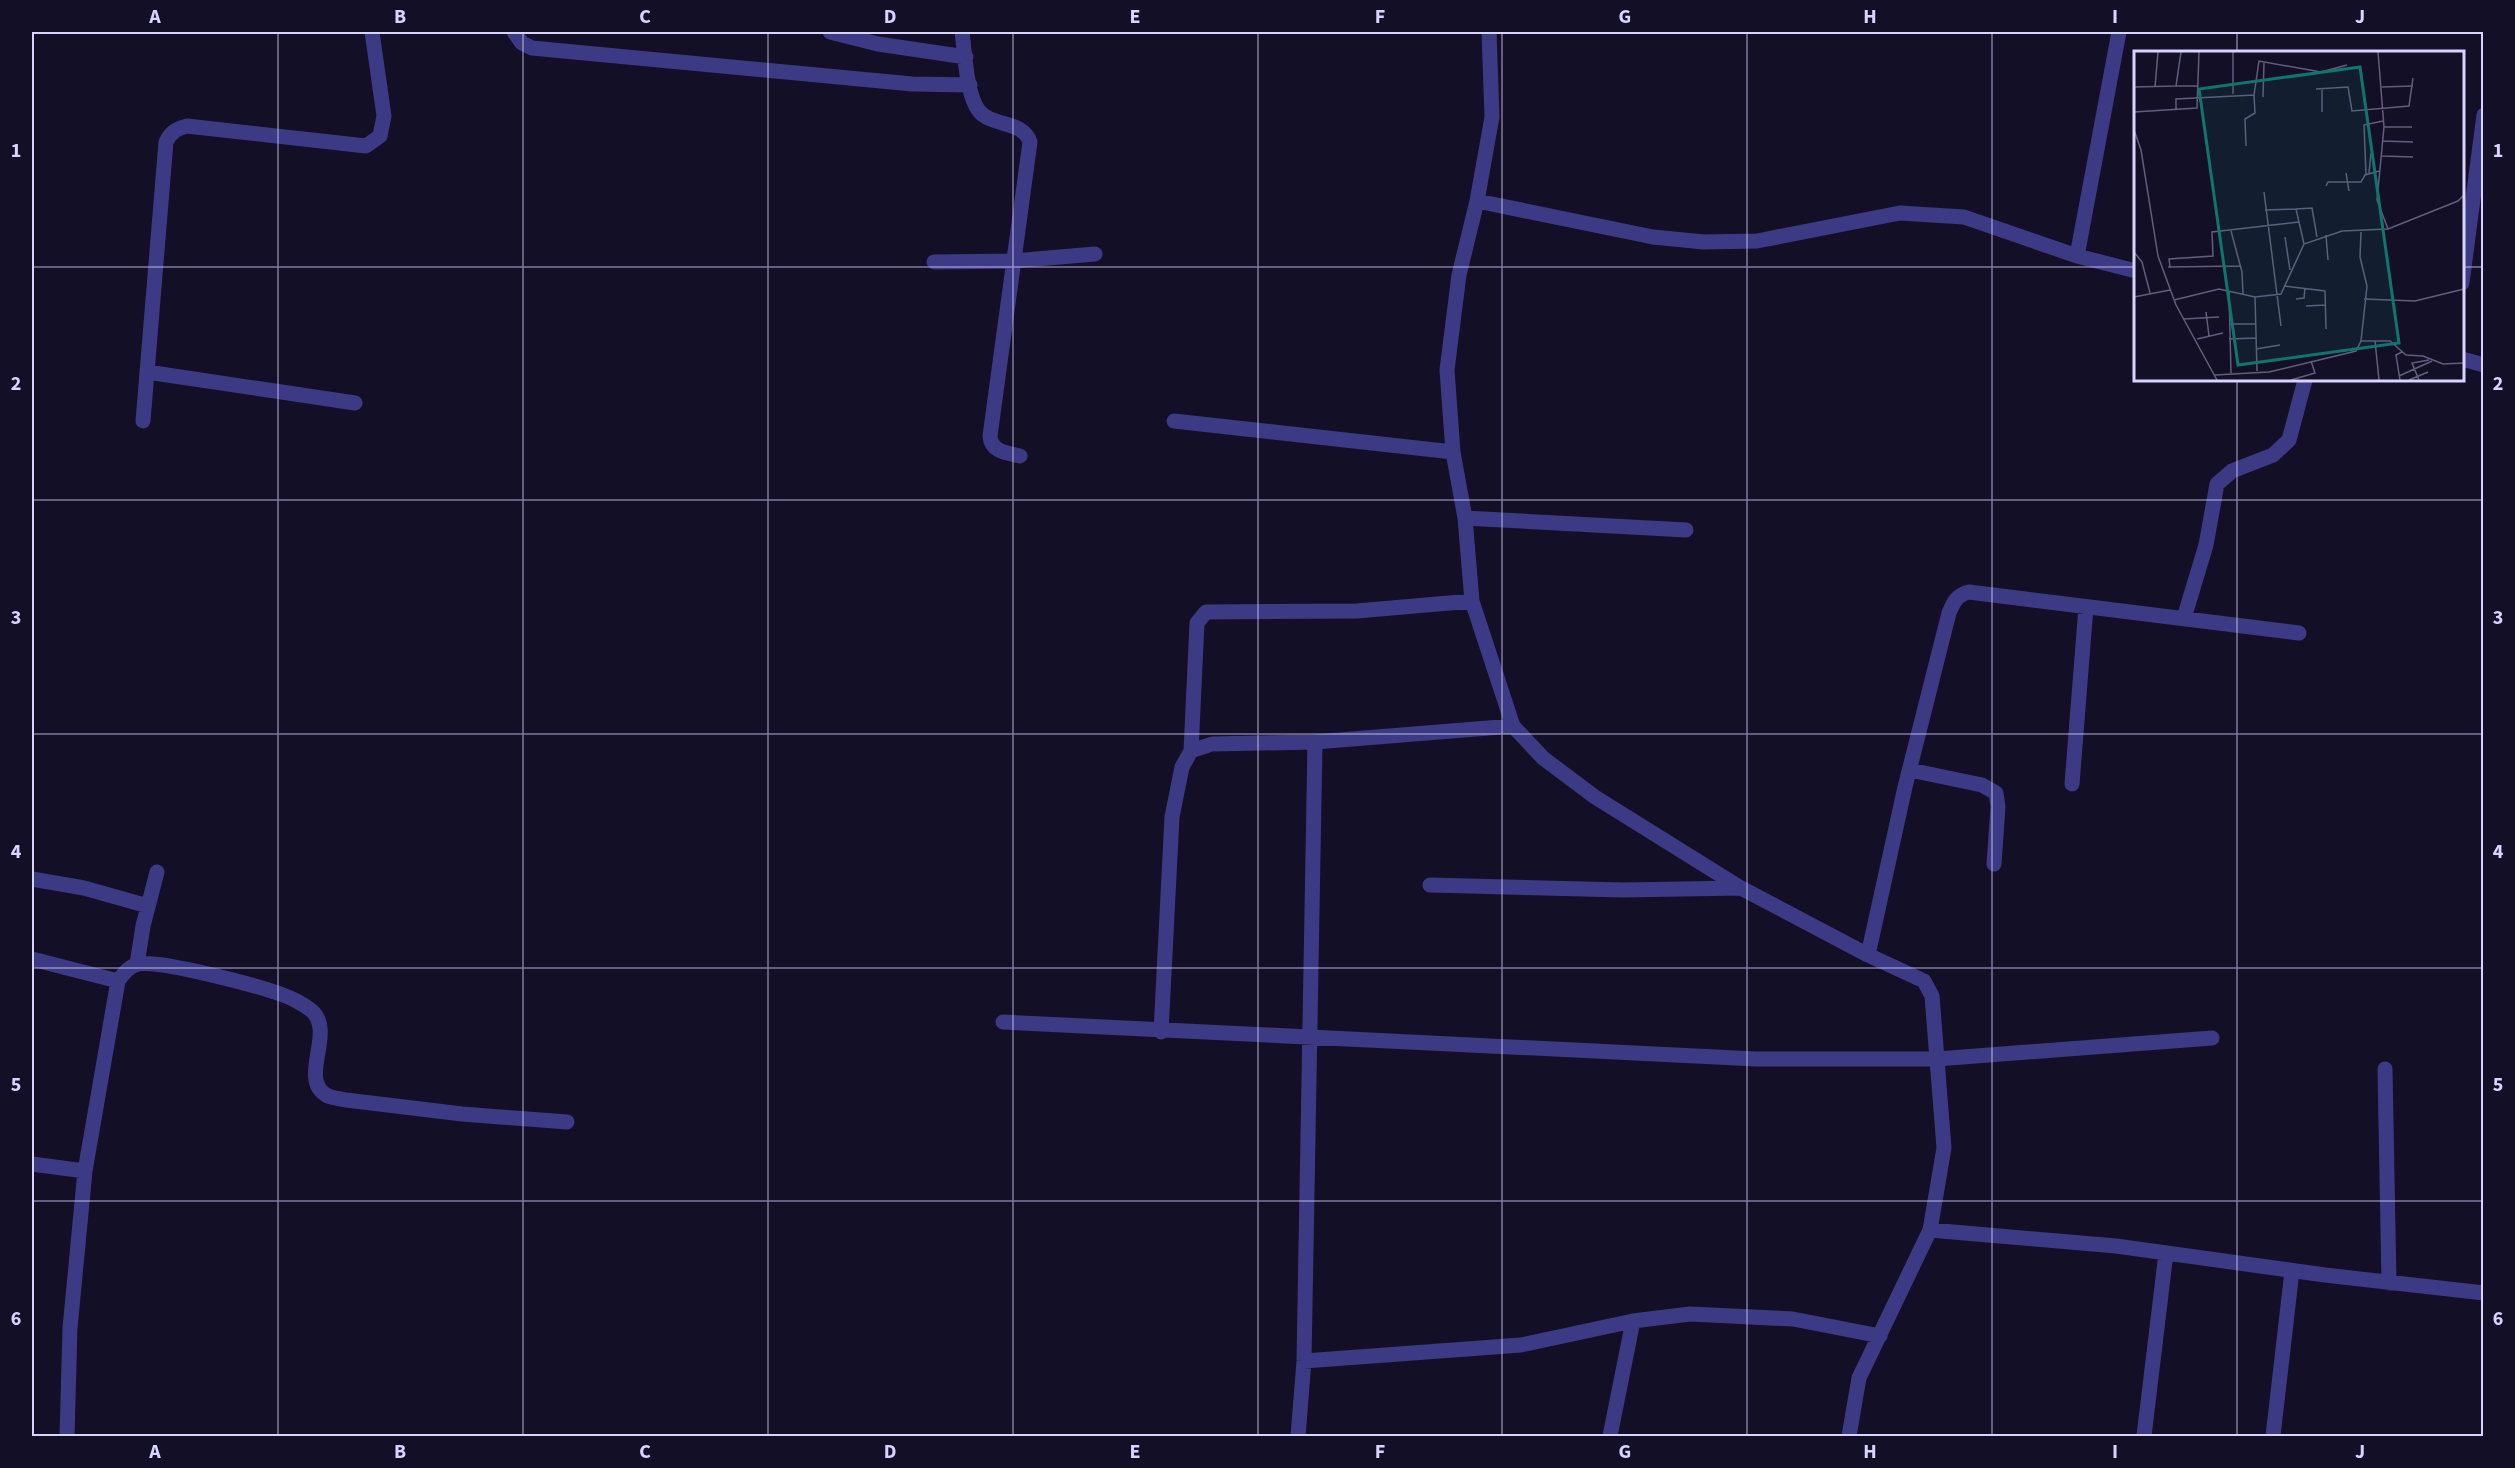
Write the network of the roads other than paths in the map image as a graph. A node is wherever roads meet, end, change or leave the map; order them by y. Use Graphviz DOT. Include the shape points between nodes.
graph roads {
  1 [pos="372,32"];
  2 [pos="514,32"];
  3 [pos="830,32"];
  4 [pos="962,32"];
  5 [pos="1489,32"];
  6 [pos="2120,32"];
  7 [pos="966,57"];
  8 [pos="970,85"];
  9 [pos="2484,115"];
  10 [pos="1477,201"];
  11 [pos="2477,216"];
  12 [pos="1095,254"];
  13 [pos="2078,256"];
  14 [pos="1014,261"];
  15 [pos="934,262"];
  16 [pos="2134,270"];
  17 [pos="2464,278"];
  18 [pos="2464,359"];
  19 [pos="2484,365"];
  20 [pos="147,372"];
  21 [pos="2304,381"];
  22 [pos="355,403"];
  23 [pos="1174,421"];
  24 [pos="143,422"];
  25 [pos="1453,452"];
  26 [pos="1020,456"];
  27 [pos="1465,518"];
  28 [pos="1686,530"];
  29 [pos="1472,601"];
  30 [pos="2086,607"];
  31 [pos="2184,618"];
  32 [pos="2299,633"];
  33 [pos="1513,726"];
  34 [pos="1315,742"];
  35 [pos="1191,752"];
  36 [pos="1910,770"];
  37 [pos="2072,784"];
  38 [pos="1994,864"];
  39 [pos="157,872"];
  40 [pos="32,879"];
  41 [pos="1430,885"];
  42 [pos="1741,888"];
  43 [pos="148,906"];
  44 [pos="1868,955"];
  45 [pos="32,960"];
  46 [pos="137,964"];
  47 [pos="118,981"];
  48 [pos="1003,1022"];
  49 [pos="1161,1032"];
  50 [pos="1310,1036"];
  51 [pos="2212,1038"];
  52 [pos="1937,1059"];
  53 [pos="2385,1069"];
  54 [pos="567,1122"];
  55 [pos="32,1164"];
  56 [pos="85,1171"];
  57 [pos="1930,1230"];
  58 [pos="2166,1253"];
  59 [pos="2292,1270"];
  60 [pos="2389,1283"];
  61 [pos="2484,1293"];
  62 [pos="1633,1321"];
  63 [pos="1880,1336"];
  64 [pos="1304,1361"];
  65 [pos="67,1437"];
  66 [pos="1298,1437"];
  67 [pos="1610,1437"];
  68 [pos="1849,1437"];
  69 [pos="2144,1437"];
  70 [pos="2273,1437"];
  1 -- 20 [label="street" via="384,127 380,136 366,146 187,126 170,134 166,142"];
  2 -- 8 [label="street" via="522,44 532,48 912,84"];
  3 -- 7 [label="street" via="878,44"];
  4 -- 7 [label="street"];
  5 -- 10 [label="street" via="1492,117"];
  6 -- 13 [label="street"];
  7 -- 8 [label="street"];
  8 -- 14 [label="street" via="979,110 1028,135 1030,142"];
  9 -- 11 [label="street"];
  10 -- 13 [label="street" via="1653,237 1704,242 1757,241 1900,213 1964,217"];
  10 -- 25 [label="street" via="1459,275 1448,370"];
  11 -- 17 [label="street"];
  12 -- 14 [label="street"];
  13 -- 16 [label="street"];
  14 -- 15 [label="street"];
  14 -- 26 [label="street" via="990,436 995,448"];
  18 -- 19 [label="street"];
  20 -- 22 [label="street"];
  20 -- 24 [label="street"];
  21 -- 31 [label="street" via="2289,440 2273,455 2232,471 2217,484 2206,545"];
  23 -- 25 [label="street"];
  25 -- 27 [label="street"];
  27 -- 28 [label="street"];
  27 -- 29 [label="street"];
  29 -- 33 [label="street"];
  29 -- 35 [label="street" via="1357,611 1206,612 1197,623"];
  30 -- 31 [label="street"];
  30 -- 36 [label="street" via="1969,592 1959,595 1949,613"];
  30 -- 37 [label="street"];
  31 -- 32 [label="street"];
  33 -- 34 [label="street"];
  33 -- 42 [label="street" via="1543,758 1595,797"];
  34 -- 35 [label="street" via="1212,744"];
  34 -- 50 [label="street"];
  35 -- 49 [label="street" via="1182,767 1172,817"];
  36 -- 38 [label="street" via="1982,785 1996,793"];
  36 -- 44 [label="street"];
  39 -- 43 [label="street"];
  40 -- 43 [label="street" via="84,888"];
  41 -- 42 [label="street" via="1623,890"];
  42 -- 44 [label="street"];
  43 -- 46 [label="street"];
  44 -- 52 [label="street" via="1924,981 1932,996"];
  45 -- 47 [label="street"];
  46 -- 47 [label="street"];
  46 -- 54 [label="street" via="164,965 264,989 312,1011 321,1033 315,1078 327,1095 462,1114"];
  47 -- 56 [label="street"];
  48 -- 49 [label="street"];
  49 -- 50 [label="street"];
  50 -- 52 [label="street" via="1756,1059"];
  50 -- 64 [label="street"];
  51 -- 52 [label="street"];
  52 -- 57 [label="street" via="1944,1148"];
  53 -- 60 [label="street"];
  55 -- 56 [label="street"];
  56 -- 65 [label="street" via="70,1328"];
  57 -- 58 [label="street"];
  57 -- 63 [label="street"];
  58 -- 59 [label="street"];
  58 -- 69 [label="street"];
  59 -- 60 [label="street"];
  59 -- 70 [label="street"];
  60 -- 61 [label="street"];
  62 -- 63 [label="street" via="1690,1314 1762,1316"];
  62 -- 64 [label="street" via="1521,1345"];
  62 -- 67 [label="street"];
  63 -- 68 [label="street" via="1859,1378"];
  64 -- 66 [label="street"];
}
